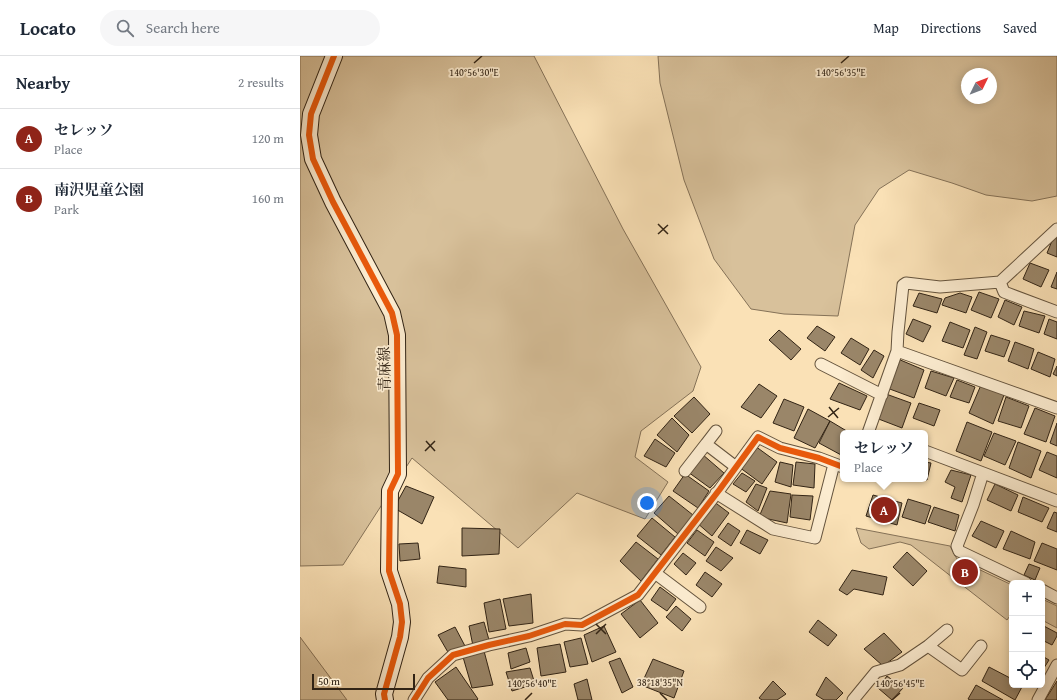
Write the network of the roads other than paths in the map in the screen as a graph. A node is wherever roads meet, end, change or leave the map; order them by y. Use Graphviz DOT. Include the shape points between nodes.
graph roads {
  1 [pos="334,56"];
  2 [pos="1057,229"];
  3 [pos="1000,282"];
  4 [pos="1057,312"];
  5 [pos="897,351"];
  6 [pos="821,364"];
  7 [pos="882,395"];
  8 [pos="1057,408"];
  9 [pos="873,430"];
  10 [pos="716,431"];
  11 [pos="706,444"];
  12 [pos="928,452"];
  13 [pos="839,465"];
  14 [pos="736,467"];
  15 [pos="685,471"];
  16 [pos="984,473"];
  17 [pos="716,493"];
  18 [pos="1057,501"];
  19 [pos="655,573"];
  20 [pos="1020,580"];
  21 [pos="1045,592"];
  22 [pos="1057,598"];
  23 [pos="700,607"];
  24 [pos="947,630"];
  25 [pos="928,646"];
  26 [pos="981,646"];
  27 [pos="1057,665"];
  28 [pos="1054,677"];
  29 [pos="385,700"];
  30 [pos="414,700"];
  31 [pos="853,700"];
  32 [pos="1038,700"];
  1 -- 29 [label="street, 青麻線" via="311,114 309,135 313,159 392,313 397,336 398,474 390,491 389,570 400,604 402,622 384,694"];
  2 -- 3 [label="street"];
  3 -- 4 [label="street" via="1004,292"];
  3 -- 5 [label="street" via="940,287 906,283 903,285"];
  5 -- 7 [label="street"];
  5 -- 8 [label="street"];
  6 -- 7 [label="street"];
  7 -- 9 [label="street"];
  10 -- 11 [label="street"];
  11 -- 14 [label="street"];
  11 -- 15 [label="street"];
  12 -- 16 [label="street"];
  13 -- 14 [label="street" via="780,448 758,436"];
  13 -- 17 [label="street" via="815,538 773,529"];
  14 -- 17 [label="street"];
  16 -- 18 [label="street"];
  16 -- 20 [label="street" via="957,546 958,551"];
  17 -- 19 [label="street"];
  19 -- 23 [label="street"];
  19 -- 30 [label="street" via="638,595 582,625 565,624 453,656 428,678"];
  21 -- 22 [label="street"];
  24 -- 25 [label="street"];
  25 -- 26 [label="street" via="962,670"];
  25 -- 31 [label="street" via="900,665 876,672"];
  27 -- 28 [label="street"];
  28 -- 32 [label="street"];
}
